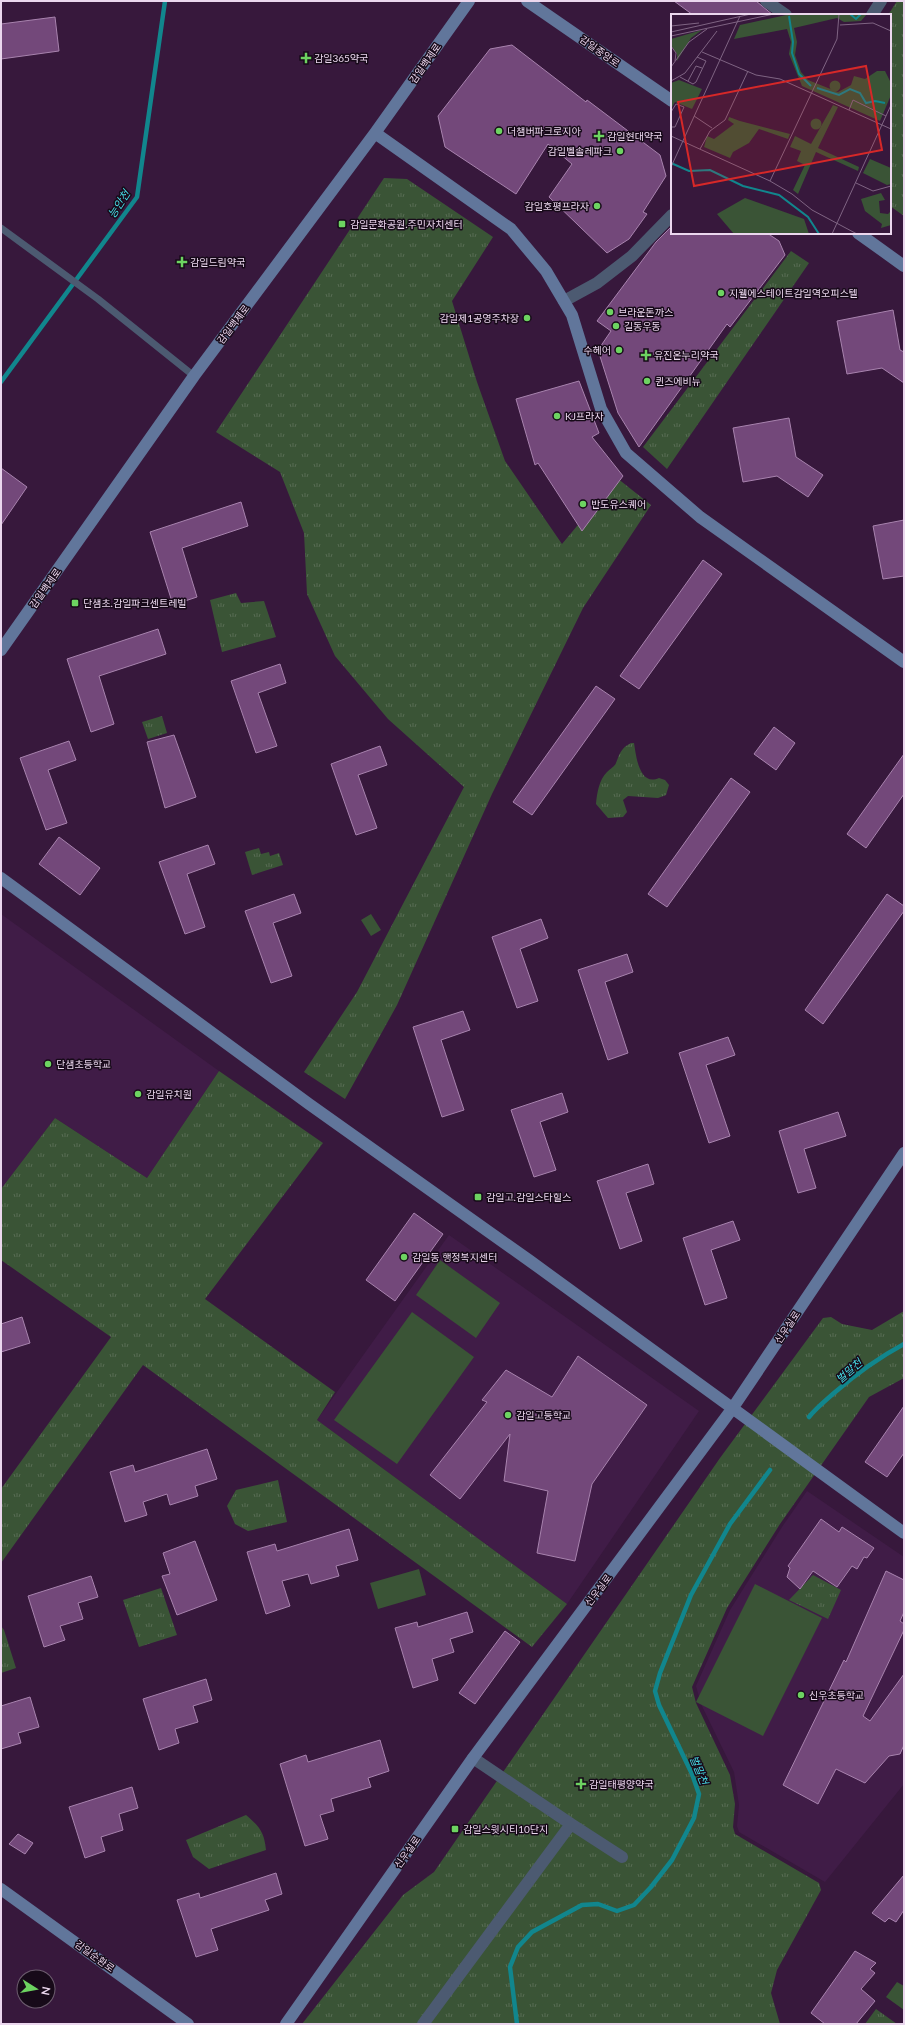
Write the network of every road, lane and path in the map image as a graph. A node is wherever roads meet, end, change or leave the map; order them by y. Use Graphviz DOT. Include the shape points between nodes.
graph roads {
  1 [pos="469,1"];
  2 [pos="527,1"];
  3 [pos="766,1"];
  4 [pos="881,1"];
  5 [pos="785,14"];
  6 [pos="873,14"];
  7 [pos="671,100"];
  8 [pos="375,133"];
  9 [pos="671,216"];
  10 [pos="4,230"];
  11 [pos="859,234"];
  12 [pos="904,266"];
  13 [pos="564,301"];
  14 [pos="194,376"];
  15 [pos="1,650"];
  16 [pos="904,662"];
  17 [pos="1,878"];
  18 [pos="904,1153"];
  19 [pos="732,1409"];
  20 [pos="904,1533"];
  21 [pos="474,1758"];
  22 [pos="571,1824"];
  23 [pos="622,1857"];
  24 [pos="1,1889"];
  25 [pos="188,2024"];
  26 [pos="286,2024"];
  27 [pos="423,2024"];
  1 -- 8 [label="street, 감일백제로"];
  2 -- 7 [label="street, 감일중앙로"];
  3 -- 5 [label="street"];
  4 -- 6 [label="street"];
  8 -- 13 [label="street" via="511,229 546,271"];
  8 -- 14 [label="street, 감일백제로"];
  9 -- 13 [label="street" via="632,256 597,283"];
  10 -- 14 [label="lane" via="98,299"];
  11 -- 12 [label="street"];
  13 -- 16 [label="street" via="572,315 601,409 626,453 700,517"];
  14 -- 15 [label="street, 감일백제로"];
  17 -- 19 [label="street"];
  18 -- 19 [label="street, 신우실로"];
  19 -- 20 [label="street"];
  19 -- 21 [label="street, 신우실로"];
  21 -- 22 [label="street"];
  21 -- 26 [label="street, 신우실로"];
  22 -- 23 [label="street"];
  22 -- 27 [label="street"];
  24 -- 25 [label="street, 감일순환로"];
}
